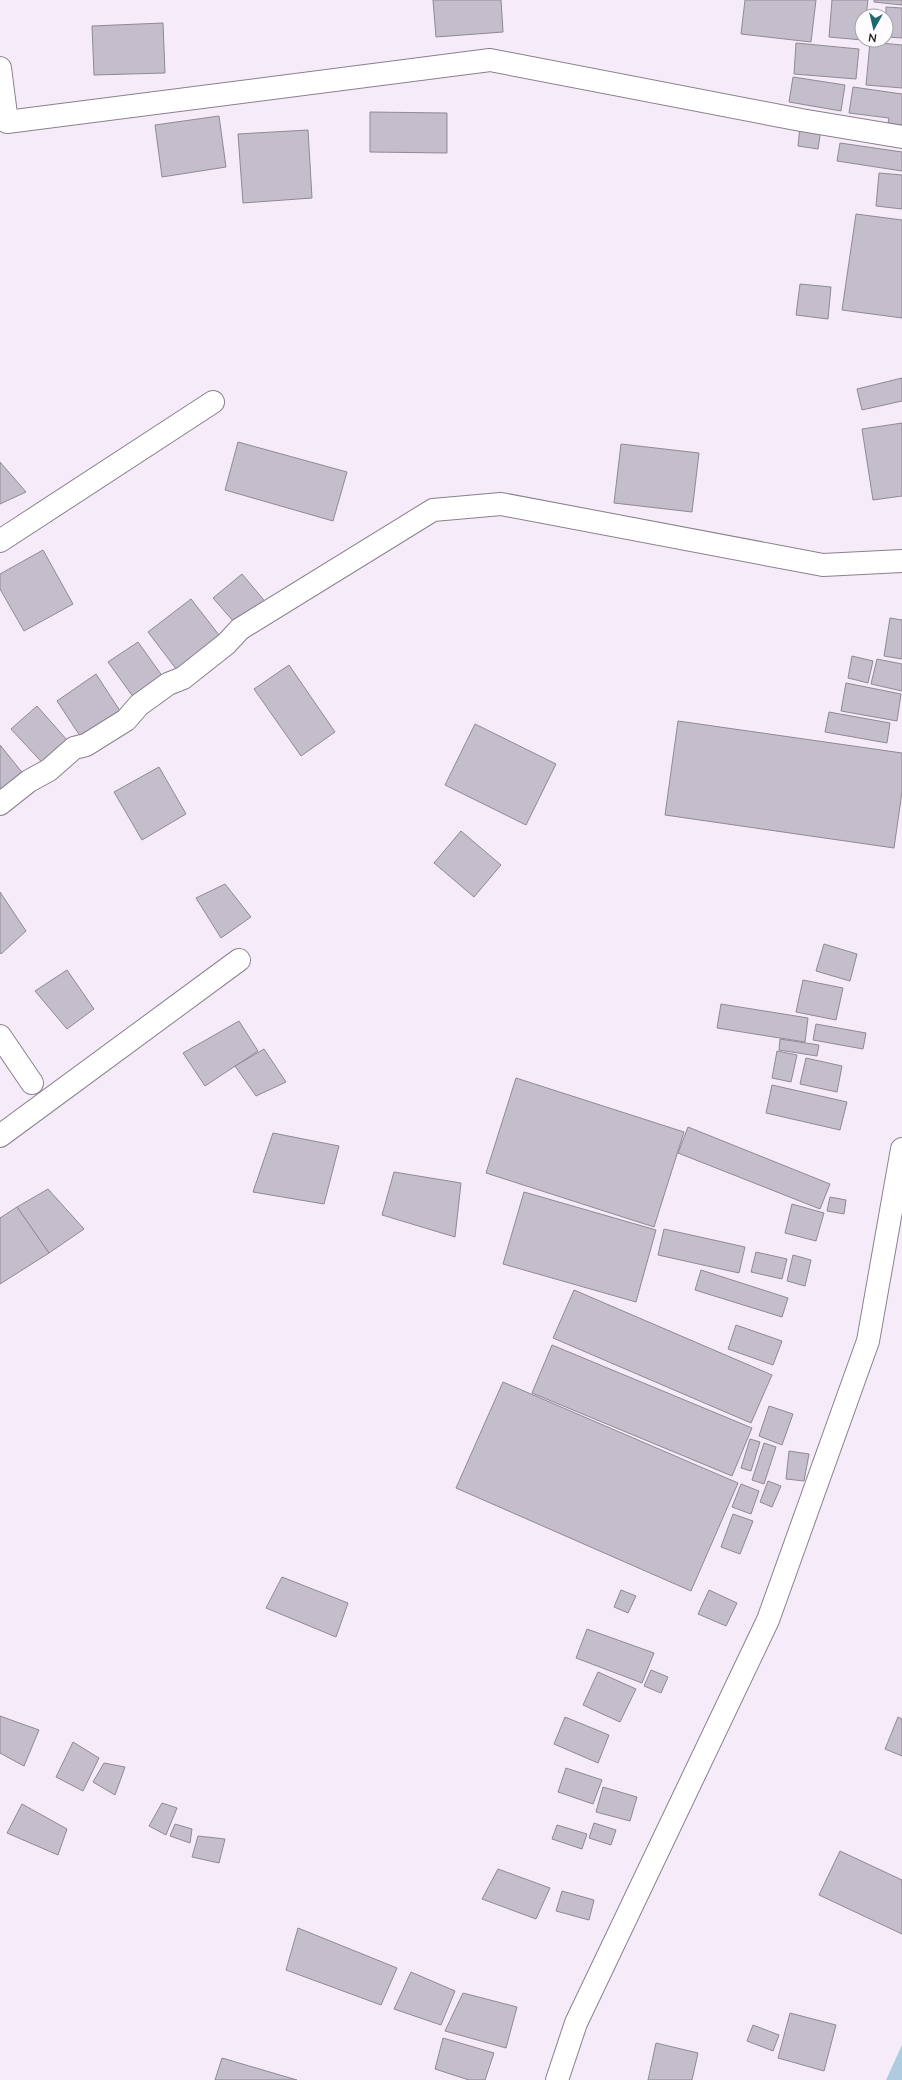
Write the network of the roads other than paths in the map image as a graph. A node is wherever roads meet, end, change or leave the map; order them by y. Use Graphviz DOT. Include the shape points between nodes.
graph roads {
  1 [pos="0,68"];
  2 [pos="902,137"];
  3 [pos="213,402"];
  4 [pos="0,541"];
  5 [pos="902,561"];
  6 [pos="0,804"];
  7 [pos="239,960"];
  8 [pos="0,1036"];
  9 [pos="32,1083"];
  10 [pos="0,1136"];
  11 [pos="902,1149"];
  12 [pos="557,2080"];
  1 -- 2 [label="street" via="7,122 490,60"];
  3 -- 4 [label="street"];
  5 -- 6 [label="street" via="823,565 501,504 433,510 240,628 226,644 183,678 168,684 139,705 126,720 86,745 74,748 49,770 29,781"];
  7 -- 10 [label="street"];
  8 -- 9 [label="street"];
  11 -- 12 [label="street" via="868,1341 768,1620 576,2023"];
}
